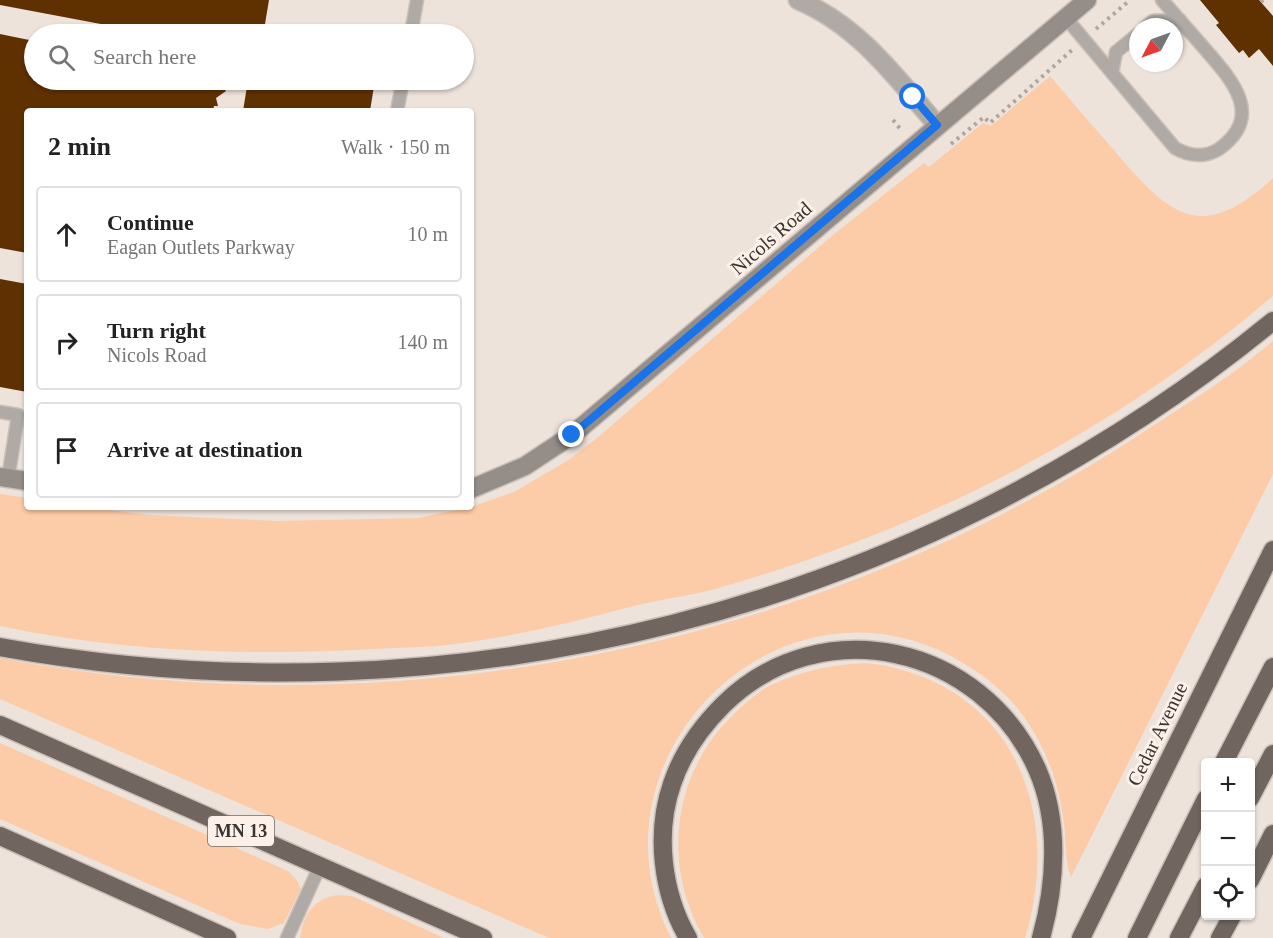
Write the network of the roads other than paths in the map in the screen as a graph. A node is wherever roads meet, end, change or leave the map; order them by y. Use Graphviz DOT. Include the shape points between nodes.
graph roads {
  1 [pos="417,0"];
  2 [pos="1087,0"];
  3 [pos="1162,0"];
  4 [pos="812,2"];
  5 [pos="1066,18"];
  6 [pos="1178,18"];
  7 [pos="413,24"];
  8 [pos="1183,24"];
  9 [pos="1129,41"];
  10 [pos="1112,73"];
  11 [pos="401,90"];
  12 [pos="398,108"];
  13 [pos="937,125"];
  14 [pos="1273,321"];
  15 [pos="0,412"];
  16 [pos="4,478"];
  17 [pos="24,481"];
  18 [pos="474,488"];
  19 [pos="1273,550"];
  20 [pos="0,646"];
  21 [pos="1273,667"];
  22 [pos="0,725"];
  23 [pos="1273,754"];
  24 [pos="1226,758"];
  25 [pos="1255,790"];
  26 [pos="1201,810"];
  27 [pos="1273,834"];
  28 [pos="0,836"];
  29 [pos="320,866"];
  30 [pos="1255,872"];
  31 [pos="1201,896"];
  32 [pos="1230,920"];
  33 [pos="227,938"];
  34 [pos="287,938"];
  35 [pos="483,938"];
  36 [pos="688,938"];
  37 [pos="1041,938"];
  38 [pos="1081,938"];
  39 [pos="1137,938"];
  40 [pos="1179,938"];
  41 [pos="1221,938"];
  1 -- 7 [label="lane"];
  2 -- 5 [label="street, Nicols Road"];
  3 -- 6 [label="lane"];
  4 -- 13 [label="street" via="876,54"];
  5 -- 10 [label="lane"];
  5 -- 13 [label="street, Nicols Road"];
  8 -- 10 [label="lane" via="1222,69 1240,100 1241,123 1226,142 1206,155 1175,148"];
  9 -- 10 [label="lane" via="1116,52"];
  11 -- 12 [label="lane"];
  13 -- 18 [label="street, Nicols Road" via="572,435 525,466"];
  14 -- 20 [label="highway" via="1135,423 988,507 856,565 684,622 486,660 402,669 303,673 169,669"];
  15 -- 16 [label="lane" via="18,415"];
  16 -- 17 [label="street"];
  19 -- 38 [label="highway, Cedar Avenue"];
  21 -- 24 [label="highway"];
  22 -- 29 [label="highway, MN 13"];
  23 -- 25 [label="highway"];
  26 -- 39 [label="highway"];
  27 -- 30 [label="highway"];
  28 -- 33 [label="highway"];
  29 -- 34 [label="lane"];
  29 -- 35 [label="highway, MN 13"];
  31 -- 40 [label="highway"];
  32 -- 41 [label="highway"];
  36 -- 37 [label="highway" via="670,892 663,834 670,791 691,744 729,699 761,675 808,657 860,649 901,654 950,674 982,695 1016,731 1037,770 1050,820 1053,877"];
}
